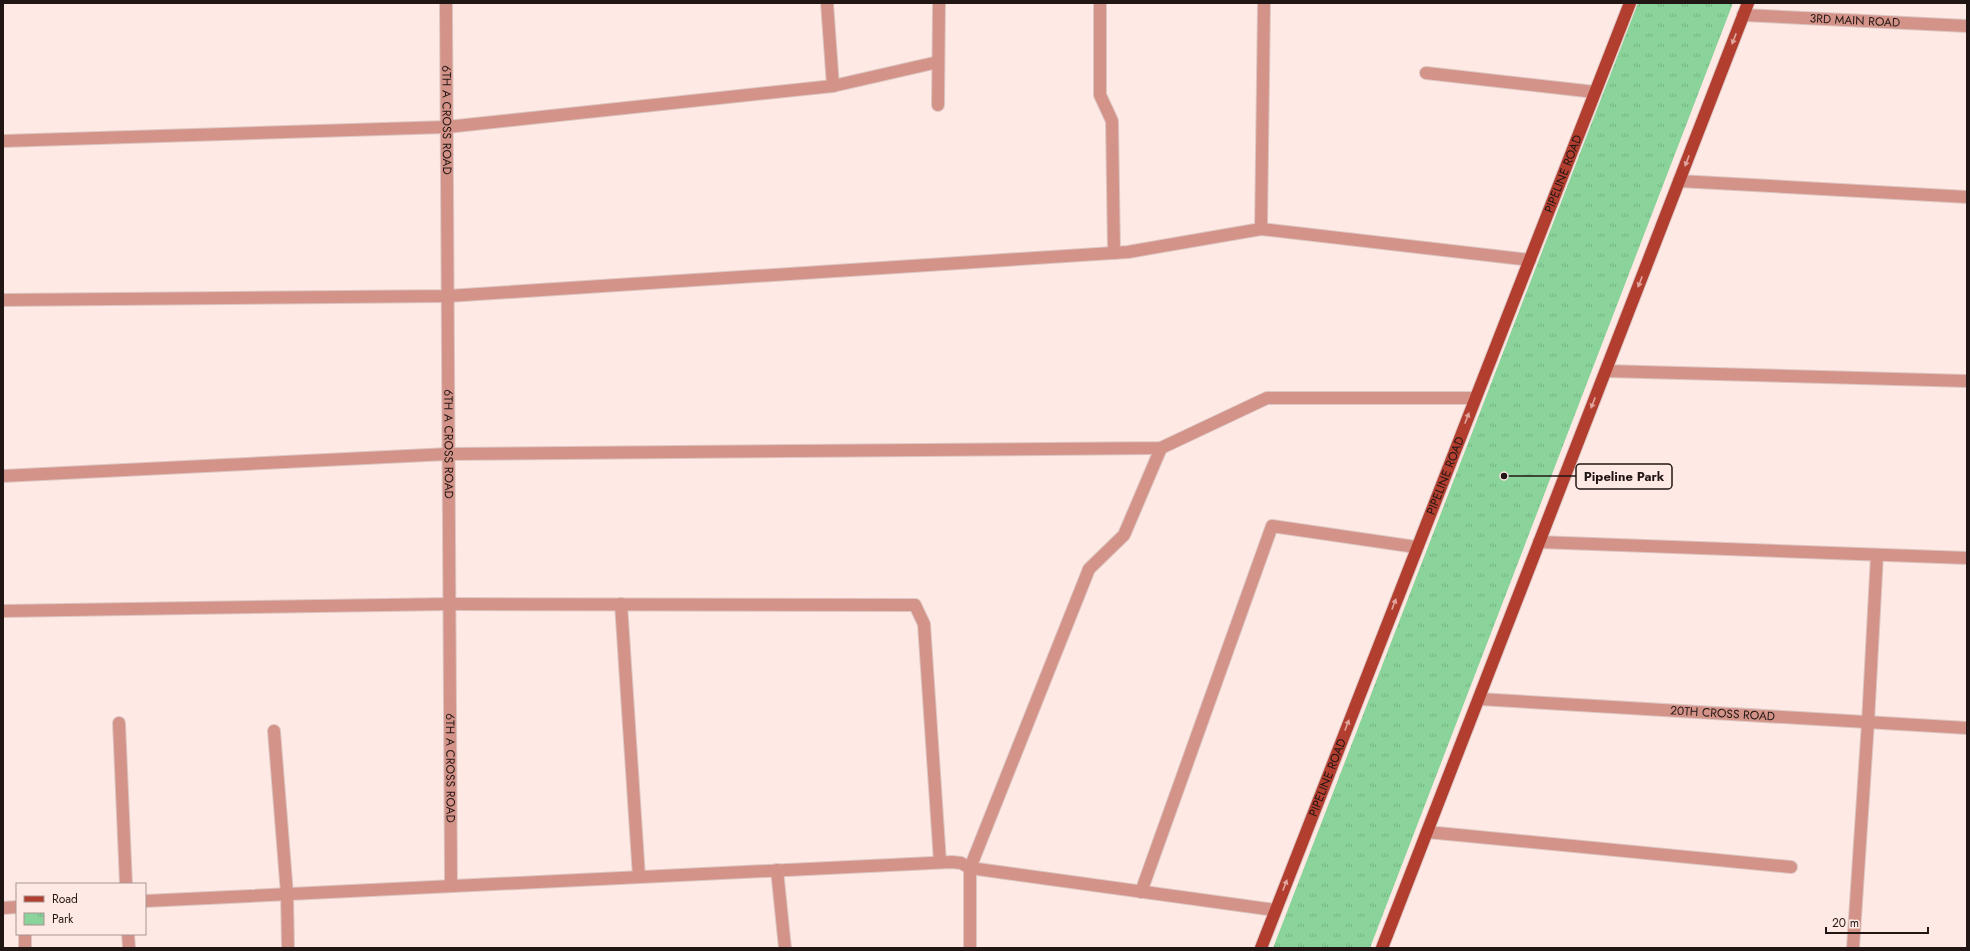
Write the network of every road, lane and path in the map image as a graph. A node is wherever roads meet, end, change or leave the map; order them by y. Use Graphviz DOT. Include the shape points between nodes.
graph roads {
  1 [pos="446,3"];
  2 [pos="826,3"];
  3 [pos="939,3"];
  4 [pos="1100,3"];
  5 [pos="1264,3"];
  6 [pos="1630,3"];
  7 [pos="1748,3"];
  8 [pos="1743,15"];
  9 [pos="1967,26"];
  10 [pos="938,62"];
  11 [pos="1426,73"];
  12 [pos="833,86"];
  13 [pos="1595,92"];
  14 [pos="938,105"];
  15 [pos="447,127"];
  16 [pos="3,141"];
  17 [pos="1679,181"];
  18 [pos="1967,197"];
  19 [pos="1261,229"];
  20 [pos="1114,253"];
  21 [pos="1530,260"];
  22 [pos="448,296"];
  23 [pos="3,300"];
  24 [pos="1606,371"];
  25 [pos="1967,381"];
  26 [pos="1475,398"];
  27 [pos="1161,448"];
  28 [pos="448,454"];
  29 [pos="3,476"];
  30 [pos="1539,542"];
  31 [pos="1416,547"];
  32 [pos="1877,555"];
  33 [pos="1967,558"];
  34 [pos="450,604"];
  35 [pos="621,604"];
  36 [pos="3,611"];
  37 [pos="1479,699"];
  38 [pos="1868,722"];
  39 [pos="119,723"];
  40 [pos="1967,728"];
  41 [pos="274,731"];
  42 [pos="1427,832"];
  43 [pos="940,862"];
  44 [pos="1791,867"];
  45 [pos="970,868"];
  46 [pos="777,870"];
  47 [pos="639,877"];
  48 [pos="126,883"];
  49 [pos="451,886"];
  50 [pos="1141,892"];
  51 [pos="287,894"];
  52 [pos="146,901"];
  53 [pos="16,907"];
  54 [pos="3,908"];
  55 [pos="1275,910"];
  56 [pos="24,935"];
  57 [pos="128,935"];
  58 [pos="25,948"];
  59 [pos="129,948"];
  60 [pos="288,948"];
  61 [pos="786,948"];
  62 [pos="970,948"];
  63 [pos="1261,948"];
  64 [pos="1382,948"];
  65 [pos="1853,948"];
  1 -- 15 [label="street, 6TH A CROSS ROAD"];
  2 -- 12 [label="street"];
  3 -- 10 [label="street"];
  4 -- 20 [label="street" via="1100,95 1112,121"];
  5 -- 19 [label="street"];
  6 -- 13 [label="main road, PIPELINE ROAD"];
  7 -- 8 [label="main road"];
  8 -- 9 [label="street, 3RD MAIN ROAD"];
  8 -- 17 [label="main road, one-way"];
  10 -- 12 [label="street"];
  10 -- 14 [label="street"];
  11 -- 13 [label="street"];
  12 -- 15 [label="street"];
  13 -- 21 [label="main road, PIPELINE ROAD"];
  15 -- 16 [label="street"];
  15 -- 22 [label="street, 6TH A CROSS ROAD"];
  17 -- 18 [label="street"];
  17 -- 24 [label="main road, one-way"];
  19 -- 20 [label="street"];
  19 -- 21 [label="street"];
  20 -- 22 [label="street"];
  21 -- 26 [label="main road, PIPELINE ROAD"];
  22 -- 23 [label="street"];
  22 -- 28 [label="street, 6TH A CROSS ROAD"];
  24 -- 25 [label="street"];
  24 -- 30 [label="main road, one-way"];
  26 -- 27 [label="street" via="1267,398"];
  31 -- 26 [label="main road, PIPELINE ROAD, one-way"];
  27 -- 28 [label="street"];
  27 -- 45 [label="street" via="1124,535 1089,569"];
  28 -- 29 [label="street"];
  28 -- 34 [label="street, 6TH A CROSS ROAD"];
  30 -- 32 [label="street"];
  30 -- 37 [label="main road"];
  31 -- 50 [label="street" via="1272,526"];
  55 -- 31 [label="main road, PIPELINE ROAD, one-way"];
  32 -- 33 [label="street"];
  32 -- 38 [label="street"];
  34 -- 35 [label="street"];
  34 -- 36 [label="street"];
  34 -- 49 [label="street, 6TH A CROSS ROAD"];
  35 -- 43 [label="street" via="915,605 924,624"];
  35 -- 47 [label="street"];
  37 -- 38 [label="street, 20TH CROSS ROAD"];
  37 -- 42 [label="main road"];
  38 -- 40 [label="street, 20TH CROSS ROAD"];
  38 -- 65 [label="street"];
  39 -- 48 [label="street"];
  41 -- 51 [label="street"];
  42 -- 44 [label="street"];
  42 -- 64 [label="main road"];
  43 -- 45 [label="street" via="961,863"];
  43 -- 46 [label="street"];
  45 -- 50 [label="street"];
  45 -- 62 [label="street"];
  46 -- 47 [label="street"];
  46 -- 61 [label="street"];
  47 -- 49 [label="street"];
  49 -- 51 [label="street"];
  50 -- 55 [label="street"];
  51 -- 52 [label="street"];
  51 -- 60 [label="street"];
  53 -- 54 [label="street"];
  55 -- 63 [label="main road, PIPELINE ROAD"];
  56 -- 58 [label="street"];
  57 -- 59 [label="street"];
}
